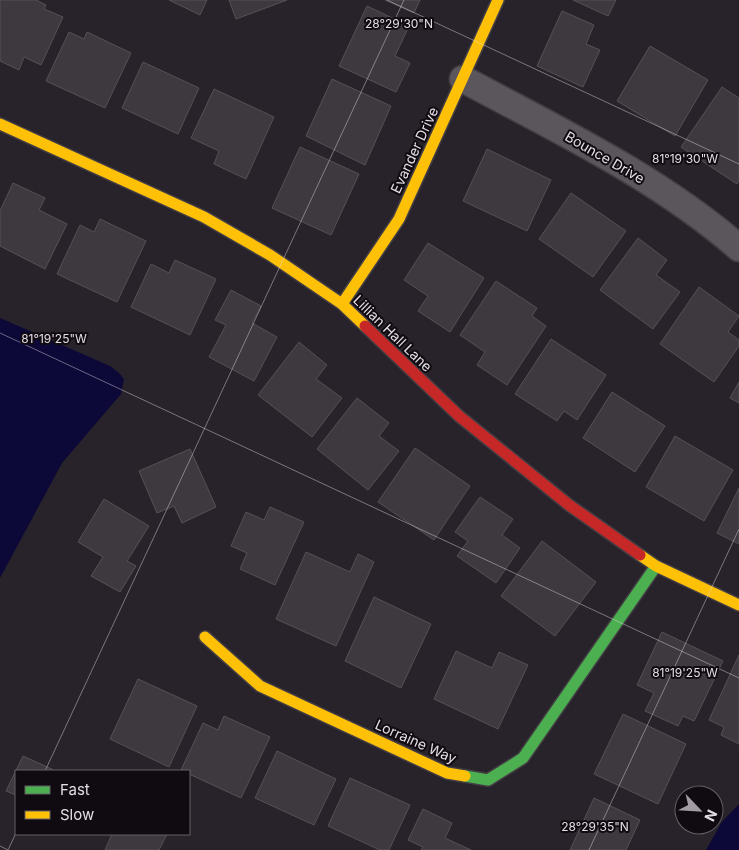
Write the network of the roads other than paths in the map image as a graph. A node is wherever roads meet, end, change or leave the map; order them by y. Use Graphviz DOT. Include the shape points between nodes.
graph roads {
  1 [pos="498,0"];
  2 [pos="463,79"];
  3 [pos="0,124"];
  4 [pos="739,248"];
  5 [pos="342,304"];
  6 [pos="656,566"];
  7 [pos="739,605"];
  8 [pos="205,637"];
  1 -- 2 [label="street, Evander Drive"];
  2 -- 4 [label="street, Bounce Drive" via="617,162 714,226"];
  2 -- 5 [label="street, Evander Drive" via="398,219"];
  3 -- 5 [label="street, Lillian Hall Lane" via="204,217 270,255"];
  5 -- 6 [label="street, Lillian Hall Lane" via="459,416 569,505"];
  6 -- 7 [label="street, Lillian Hall Lane"];
  6 -- 8 [label="street, Lorraine Way" via="523,758 488,780 447,773 260,686"];
}
